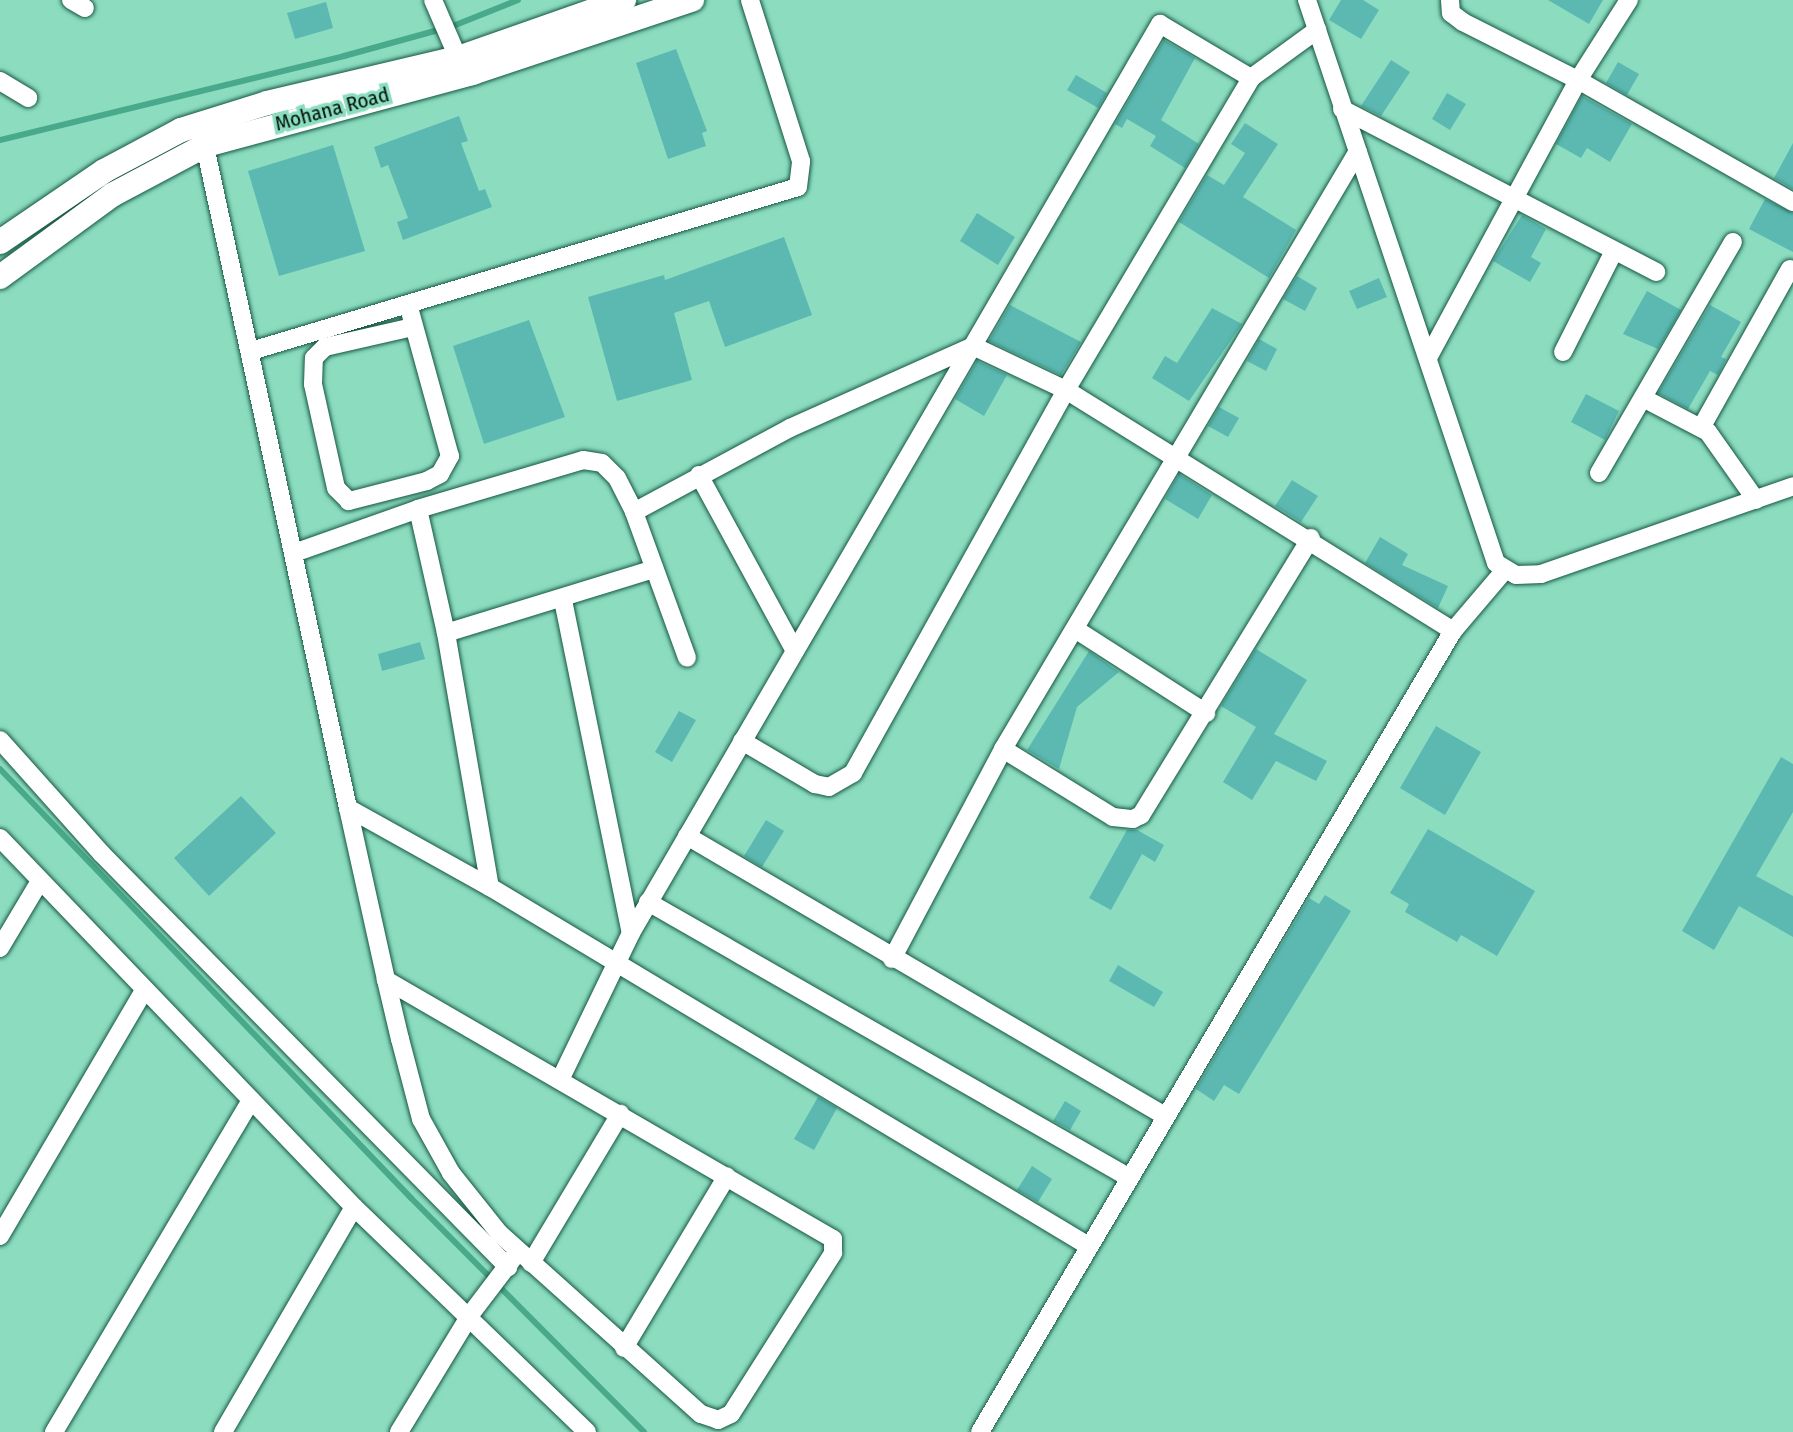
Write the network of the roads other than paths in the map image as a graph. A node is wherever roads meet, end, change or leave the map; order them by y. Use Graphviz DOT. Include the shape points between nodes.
graph roads {
  1 [pos="433,0"];
  2 [pos="624,0"];
  3 [pos="692,0"];
  4 [pos="750,0"];
  5 [pos="1307,0"];
  6 [pos="1450,0"];
  7 [pos="1629,0"];
  8 [pos="1317,30"];
  9 [pos="458,57"];
  10 [pos="1251,78"];
  11 [pos="1578,80"];
  12 [pos="0,81"];
  13 [pos="28,98"];
  14 [pos="1342,109"];
  15 [pos="202,134"];
  16 [pos="1358,151"];
  17 [pos="1513,197"];
  18 [pos="1793,202"];
  19 [pos="0,242"];
  20 [pos="1733,242"];
  21 [pos="1614,251"];
  22 [pos="1790,269"];
  23 [pos="1656,272"];
  24 [pos="0,277"];
  25 [pos="408,304"];
  26 [pos="414,327"];
  27 [pos="973,346"];
  28 [pos="251,351"];
  29 [pos="1563,352"];
  30 [pos="1429,356"];
  31 [pos="1066,390"];
  32 [pos="1643,397"];
  33 [pos="1701,428"];
  34 [pos="1177,456"];
  35 [pos="1599,473"];
  36 [pos="699,475"];
  37 [pos="1793,486"];
  38 [pos="1756,500"];
  39 [pos="418,509"];
  40 [pos="634,512"];
  41 [pos="1311,538"];
  42 [pos="294,553"];
  43 [pos="654,569"];
  44 [pos="1504,571"];
  45 [pos="563,600"];
  46 [pos="1075,629"];
  47 [pos="1453,631"];
  48 [pos="446,633"];
  49 [pos="795,651"];
  50 [pos="687,658"];
  51 [pos="1206,713"];
  52 [pos="0,740"];
  53 [pos="741,741"];
  54 [pos="1003,749"];
  55 [pos="348,808"];
  56 [pos="687,836"];
  57 [pos="0,838"];
  58 [pos="40,881"];
  59 [pos="490,887"];
  60 [pos="648,902"];
  61 [pos="631,933"];
  62 [pos="0,948"];
  63 [pos="892,958"];
  64 [pos="617,964"];
  65 [pos="386,980"];
  66 [pos="143,992"];
  67 [pos="560,1080"];
  68 [pos="251,1100"];
  69 [pos="621,1114"];
  70 [pos="1164,1116"];
  71 [pos="727,1176"];
  72 [pos="1128,1177"];
  73 [pos="354,1207"];
  74 [pos="0,1236"];
  75 [pos="1087,1245"];
  76 [pos="525,1257"];
  77 [pos="508,1267"];
  78 [pos="475,1310"];
  79 [pos="624,1348"];
  80 [pos="54,1432"];
  81 [pos="223,1432"];
  82 [pos="398,1432"];
  83 [pos="587,1432"];
  84 [pos="980,1432"];
  1 -- 9 [label="street"];
  2 -- 9 [label="street, Mohana Road"];
  3 -- 9 [label="street, Mohana Road"];
  4 -- 25 [label="street" via="801,162 797,187"];
  5 -- 8 [label="street"];
  6 -- 11 [label="street" via="1451,13 1463,22"];
  7 -- 11 [label="street"];
  8 -- 10 [label="street"];
  8 -- 14 [label="street"];
  9 -- 15 [label="street, Mohana Road"];
  10 -- 27 [label="street" via="1160,24"];
  10 -- 31 [label="street"];
  11 -- 17 [label="street"];
  11 -- 18 [label="street"];
  12 -- 13 [label="street"];
  14 -- 16 [label="street"];
  14 -- 17 [label="street"];
  15 -- 19 [label="street, Mohana Road" via="136,152"];
  15 -- 24 [label="street, Mohana Road"];
  15 -- 28 [label="street"];
  16 -- 30 [label="street"];
  16 -- 34 [label="street"];
  17 -- 21 [label="street"];
  17 -- 30 [label="street"];
  20 -- 32 [label="street"];
  21 -- 23 [label="street"];
  21 -- 29 [label="street"];
  22 -- 33 [label="street"];
  25 -- 26 [label="street"];
  25 -- 28 [label="street"];
  26 -- 26 [label="street" via="450,456 446,466 427,481 349,501 336,488 313,384 314,358 325,347"];
  27 -- 31 [label="street"];
  27 -- 36 [label="street"];
  27 -- 49 [label="street"];
  28 -- 42 [label="street"];
  30 -- 44 [label="street" via="1489,549"];
  31 -- 34 [label="street"];
  31 -- 53 [label="street" via="853,773 829,787 815,784"];
  32 -- 33 [label="street"];
  32 -- 35 [label="street"];
  33 -- 38 [label="street" via="1715,439"];
  34 -- 41 [label="street"];
  34 -- 46 [label="street"];
  36 -- 40 [label="street"];
  36 -- 49 [label="street"];
  37 -- 38 [label="street"];
  38 -- 44 [label="street" via="1541,575"];
  39 -- 40 [label="street" via="593,460 609,467"];
  39 -- 42 [label="street"];
  39 -- 48 [label="street"];
  40 -- 43 [label="street"];
  41 -- 47 [label="street"];
  41 -- 51 [label="street"];
  42 -- 55 [label="street"];
  43 -- 45 [label="street"];
  43 -- 50 [label="street"];
  44 -- 47 [label="street"];
  45 -- 48 [label="street"];
  45 -- 61 [label="street"];
  46 -- 51 [label="street"];
  46 -- 54 [label="street"];
  47 -- 70 [label="street"];
  48 -- 59 [label="street"];
  49 -- 53 [label="street"];
  51 -- 54 [label="street" via="1147,808 1133,819 1113,817"];
  52 -- 77 [label="street" via="101,853"];
  53 -- 56 [label="street"];
  54 -- 63 [label="street"];
  55 -- 59 [label="street"];
  55 -- 65 [label="street"];
  56 -- 60 [label="street"];
  56 -- 63 [label="street"];
  57 -- 58 [label="street"];
  58 -- 62 [label="street"];
  58 -- 66 [label="street"];
  59 -- 64 [label="street"];
  60 -- 61 [label="street"];
  60 -- 72 [label="street"];
  61 -- 64 [label="street"];
  63 -- 70 [label="street"];
  64 -- 67 [label="street"];
  64 -- 75 [label="street"];
  65 -- 67 [label="street"];
  65 -- 76 [label="street" via="412,1090 428,1133 450,1173"];
  66 -- 68 [label="street"];
  66 -- 74 [label="street"];
  67 -- 69 [label="street"];
  68 -- 73 [label="street"];
  68 -- 80 [label="street"];
  69 -- 71 [label="street"];
  69 -- 76 [label="street"];
  70 -- 72 [label="street"];
  71 -- 79 [label="street"];
  71 -- 79 [label="street" via="828,1234 835,1245 833,1253 724,1418 701,1414"];
  72 -- 75 [label="street"];
  73 -- 78 [label="street"];
  73 -- 81 [label="street"];
  75 -- 84 [label="street"];
  76 -- 77 [label="street"];
  76 -- 79 [label="street"];
  77 -- 78 [label="street"];
  78 -- 82 [label="street"];
  78 -- 83 [label="street"];
}
